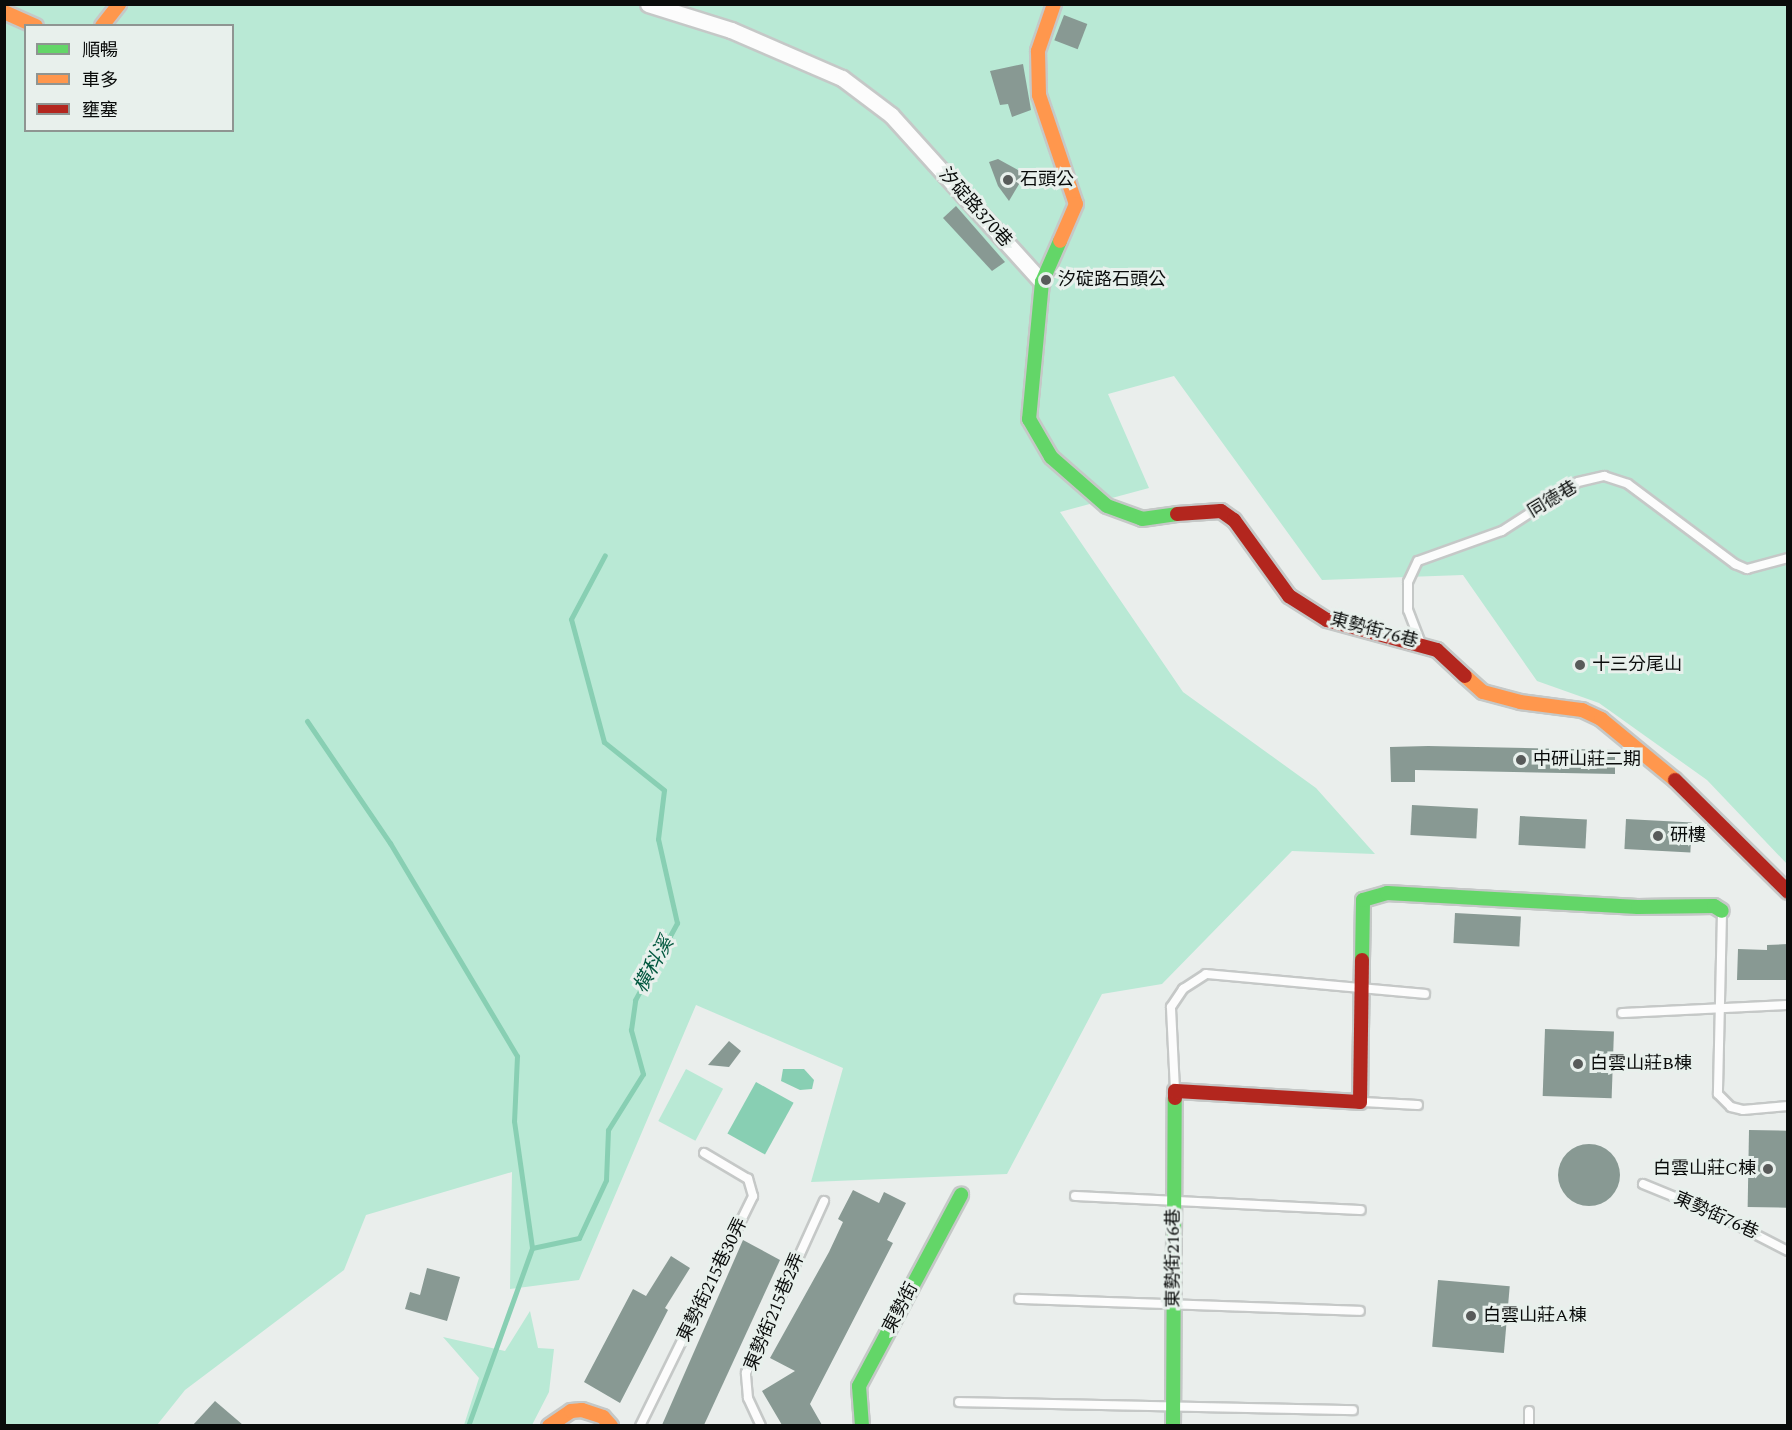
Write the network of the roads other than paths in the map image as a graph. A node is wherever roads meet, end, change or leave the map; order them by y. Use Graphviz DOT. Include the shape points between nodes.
graph roads {
  1 [pos="119,4"];
  2 [pos="648,4"];
  3 [pos="1054,4"];
  4 [pos="4,12"];
  5 [pos="31,24"];
  6 [pos="104,24"];
  7 [pos="1042,282"];
  8 [pos="1788,558"];
  9 [pos="1421,643"];
  10 [pos="1788,892"];
  11 [pos="1722,911"];
  12 [pos="1359,989"];
  13 [pos="1425,994"];
  14 [pos="1788,1005"];
  15 [pos="1719,1009"];
  16 [pos="1622,1013"];
  17 [pos="1175,1091"];
  18 [pos="1360,1102"];
  19 [pos="1418,1105"];
  20 [pos="1788,1106"];
  21 [pos="704,1153"];
  22 [pos="1643,1184"];
  23 [pos="961,1196"];
  24 [pos="1075,1196"];
  25 [pos="824,1201"];
  26 [pos="1174,1201"];
  27 [pos="1361,1210"];
  28 [pos="1788,1251"];
  29 [pos="1019,1299"];
  30 [pos="1173,1304"];
  31 [pos="1360,1311"];
  32 [pos="959,1402"];
  33 [pos="1173,1407"];
  34 [pos="1353,1410"];
  35 [pos="1529,1411"];
  36 [pos="549,1425"];
  37 [pos="611,1425"];
  38 [pos="640,1425"];
  39 [pos="761,1425"];
  40 [pos="862,1425"];
  41 [pos="1173,1425"];
  42 [pos="1529,1425"];
  1 -- 6 [label="street"];
  2 -- 7 [label="street, 汐碇路370巷" via="730,30 842,78 891,115"];
  3 -- 7 [label="street" via="1038,51 1039,95 1076,204"];
  4 -- 5 [label="street"];
  7 -- 9 [label="street, 東勢街76巷" via="1029,419 1051,458 1107,506 1127,515 1142,519 1209,509 1221,511 1234,520 1289,596 1327,620"];
  8 -- 9 [label="lane, 同德巷" via="1748,569 1735,564 1628,484 1604,477 1587,480 1503,531 1418,561 1408,582 1408,610"];
  9 -- 10 [label="street, 東勢街76巷" via="1437,650 1483,692 1520,702 1582,710 1601,719 1672,777"];
  11 -- 12 [label="street" via="1714,906 1638,906 1387,893 1368,896 1360,908"];
  11 -- 15 [label="lane"];
  12 -- 13 [label="lane"];
  12 -- 17 [label="lane" via="1206,974 1183,988 1171,1007"];
  12 -- 18 [label="street"];
  14 -- 15 [label="lane"];
  15 -- 16 [label="lane"];
  15 -- 20 [label="lane" via="1718,1094 1723,1102 1743,1110"];
  17 -- 18 [label="street"];
  17 -- 26 [label="street, 東勢街216巷"];
  18 -- 19 [label="lane"];
  21 -- 38 [label="lane, 東勢街215巷30弄" via="748,1179 753,1196"];
  22 -- 28 [label="lane, 東勢街76巷" via="1714,1213"];
  23 -- 40 [label="street, 東勢街" via="859,1386"];
  24 -- 26 [label="lane"];
  25 -- 39 [label="lane, 東勢街215巷2弄" via="747,1373 748,1398"];
  26 -- 27 [label="lane"];
  26 -- 30 [label="street, 東勢街216巷"];
  29 -- 30 [label="lane"];
  30 -- 31 [label="lane"];
  30 -- 33 [label="street, 東勢街216巷"];
  32 -- 33 [label="lane"];
  33 -- 34 [label="lane"];
  33 -- 41 [label="street, 東勢街216巷"];
  35 -- 42 [label="lane"];
  36 -- 37 [label="street" via="571,1411 582,1410 603,1417"];
}
